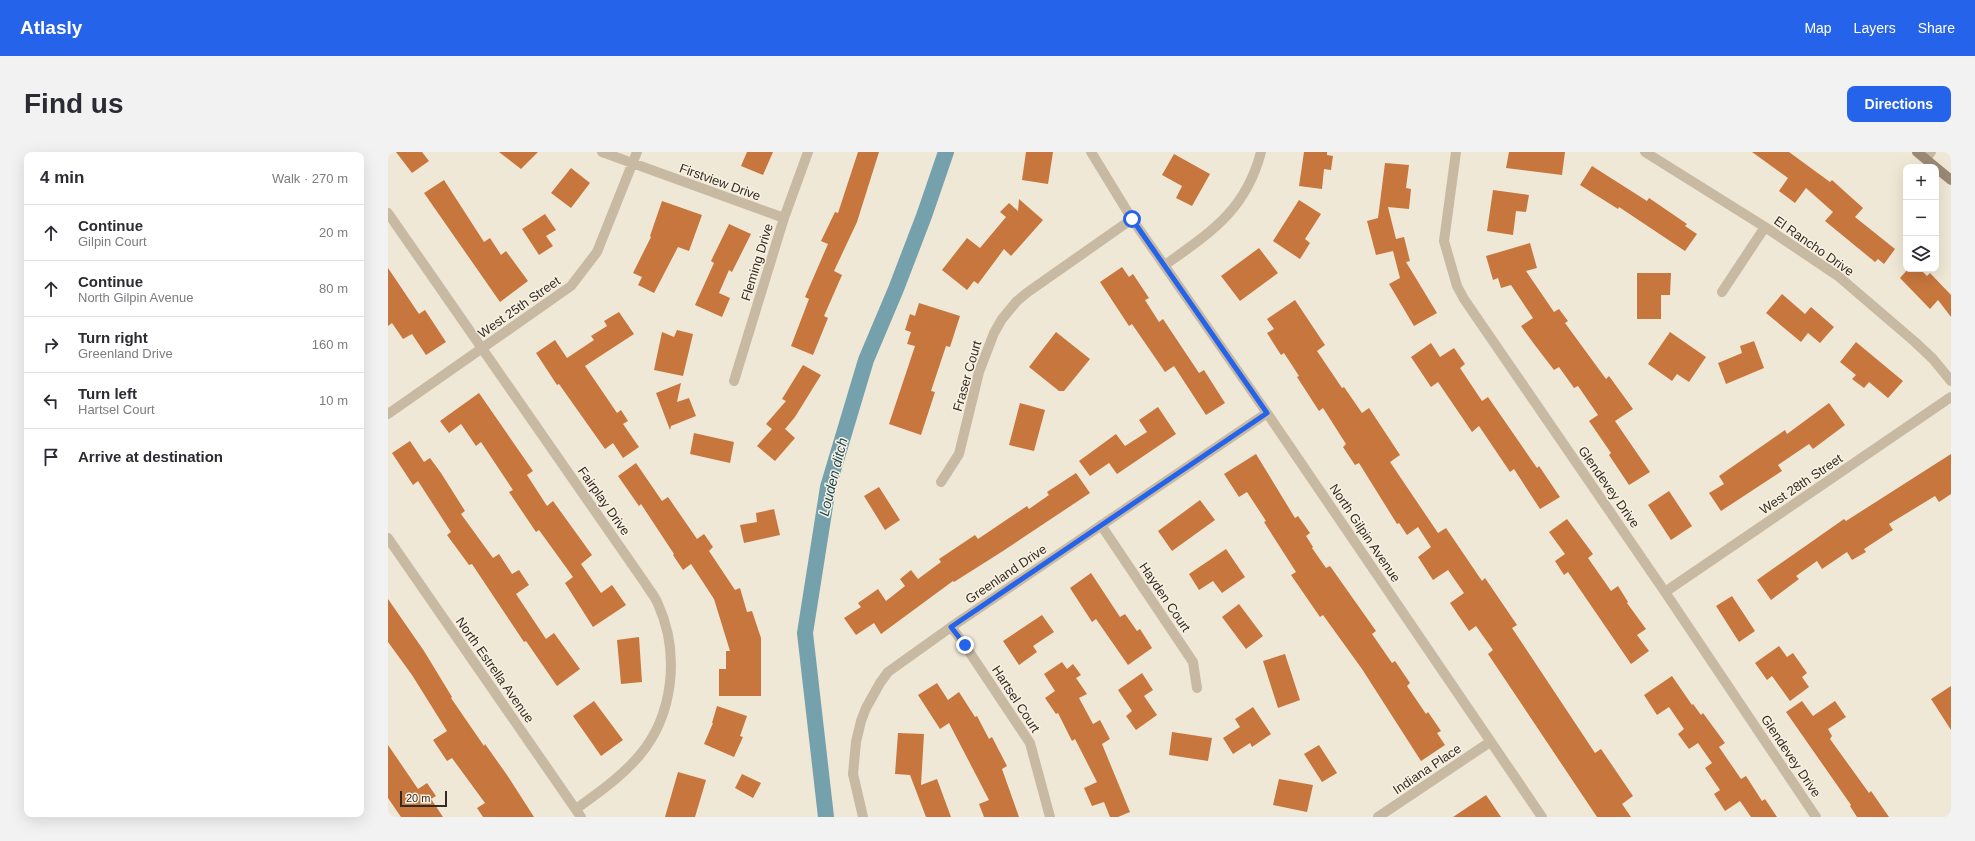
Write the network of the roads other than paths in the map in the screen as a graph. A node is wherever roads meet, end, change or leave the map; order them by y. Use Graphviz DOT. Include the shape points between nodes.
graph roads {
  1 [pos="602,152"];
  2 [pos="637,152"];
  3 [pos="808,152"];
  4 [pos="1091,152"];
  5 [pos="1261,152"];
  6 [pos="1456,152"];
  7 [pos="1646,152"];
  8 [pos="1917,152"];
  9 [pos="1929,155"];
  10 [pos="632,164"];
  11 [pos="1951,180"];
  12 [pos="388,213"];
  13 [pos="784,218"];
  14 [pos="1132,219"];
  15 [pos="1765,228"];
  16 [pos="1165,265"];
  17 [pos="1722,292"];
  18 [pos="483,348"];
  19 [pos="734,381"];
  20 [pos="1951,381"];
  21 [pos="1951,397"];
  22 [pos="1267,413"];
  23 [pos="388,414"];
  24 [pos="941,482"];
  25 [pos="1101,525"];
  26 [pos="388,538"];
  27 [pos="1665,592"];
  28 [pos="951,627"];
  29 [pos="1196,688"];
  30 [pos="1490,742"];
  31 [pos="579,813"];
  32 [pos="863,817"];
  33 [pos="1050,817"];
  34 [pos="1378,817"];
  35 [pos="1542,817"];
  36 [pos="1816,817"];
  1 -- 10 [label="street, Firstview Drive"];
  2 -- 10 [label="street, West 25th Street"];
  3 -- 13 [label="street, Fleming Drive"];
  4 -- 14 [label="street, North Gilpin Avenue"];
  5 -- 16 [label="street" via="1248,188 1228,217"];
  6 -- 27 [label="street, Glendevey Drive" via="1444,241 1457,286 1468,306"];
  7 -- 15 [label="street, El Rancho Drive"];
  8 -- 9 [label="main road"];
  9 -- 11 [label="main road"];
  10 -- 13 [label="street, Firstview Drive"];
  10 -- 18 [label="street, West 25th Street" via="597,252 581,274 555,299"];
  12 -- 18 [label="street, Fairplay Drive"];
  13 -- 19 [label="street, Fleming Drive"];
  14 -- 16 [label="street, North Gilpin Avenue"];
  14 -- 24 [label="street, Fraser Court" via="1028,292 1002,319 985,353 959,454"];
  15 -- 17 [label="street"];
  15 -- 20 [label="street, El Rancho Drive" via="1838,276 1915,342"];
  16 -- 22 [label="street, North Gilpin Avenue"];
  18 -- 23 [label="street, West 25th Street"];
  18 -- 31 [label="street, Fairplay Drive" via="645,583 658,603 666,626 671,674 668,696 652,740 627,769"];
  21 -- 27 [label="street, West 28th Street"];
  22 -- 25 [label="street, Greenland Drive"];
  22 -- 30 [label="street, North Gilpin Avenue"];
  25 -- 28 [label="street, Greenland Drive"];
  25 -- 29 [label="street, Hayden Court" via="1193,662"];
  26 -- 31 [label="street, North Estrella Avenue"];
  27 -- 36 [label="street, Glendevey Drive"];
  28 -- 32 [label="street, Greenland Drive" via="888,672 866,708 856,742 853,774"];
  28 -- 33 [label="street, Hartsel Court" via="1030,743"];
  30 -- 34 [label="street, Indiana Place"];
  30 -- 35 [label="street, North Gilpin Avenue"];
}
